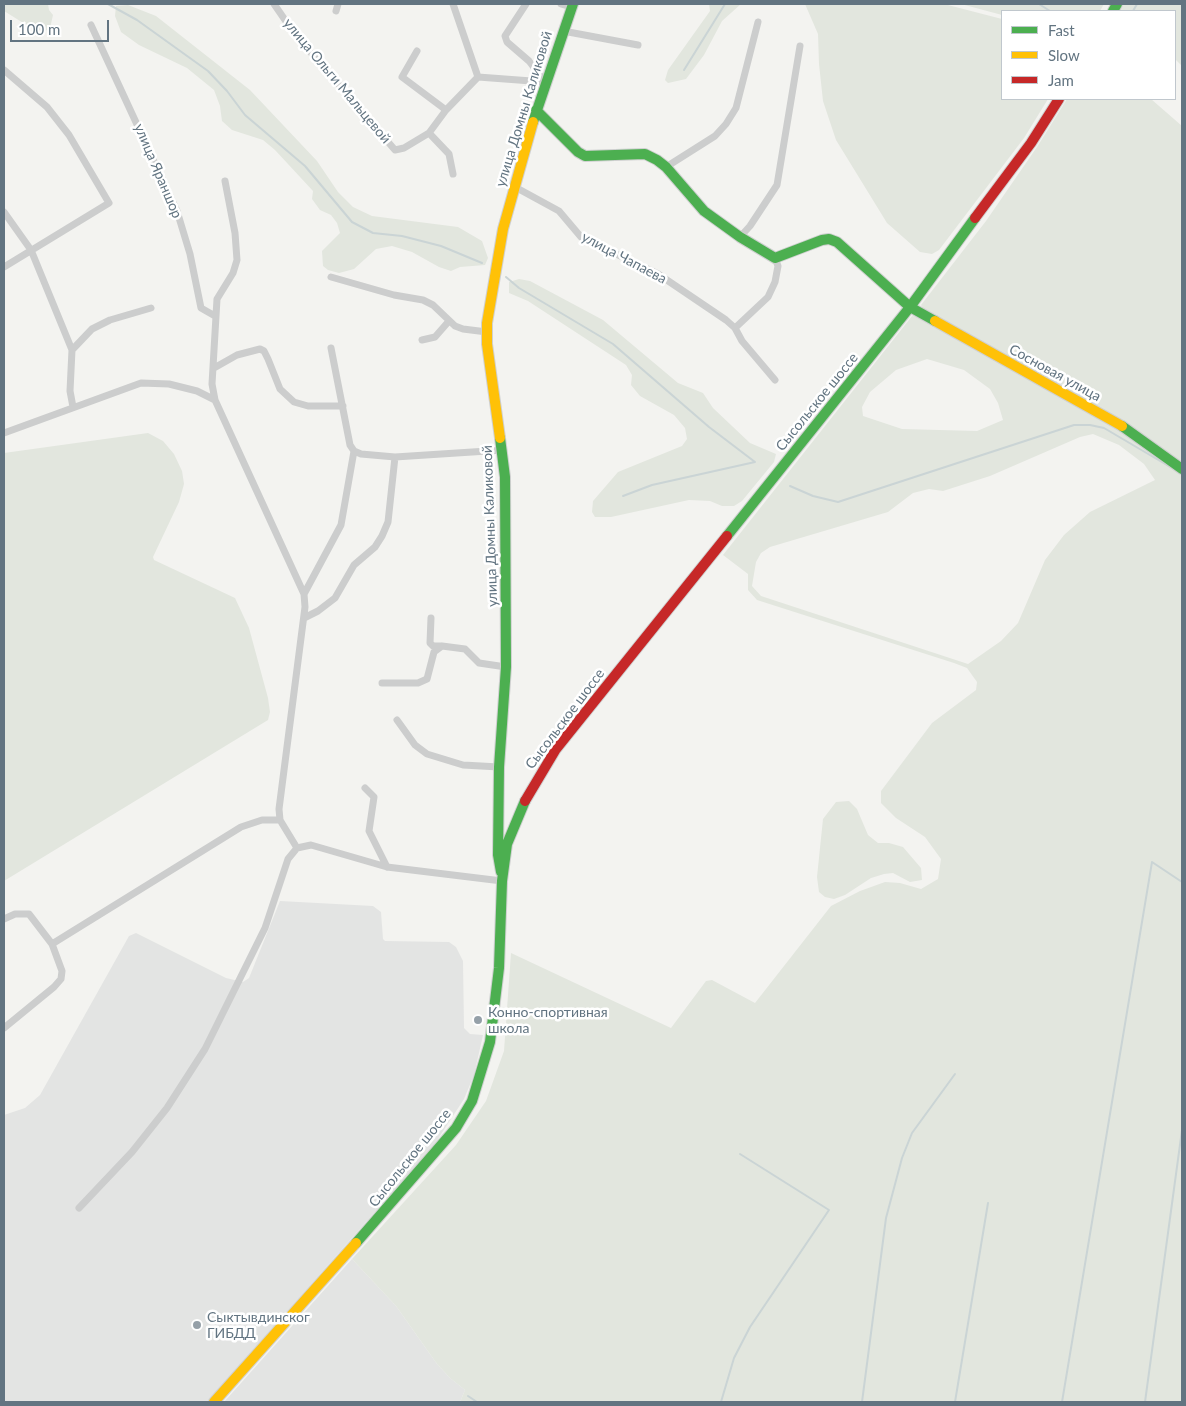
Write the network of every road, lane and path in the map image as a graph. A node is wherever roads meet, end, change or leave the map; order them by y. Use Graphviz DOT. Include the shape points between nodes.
graph roads {
  1 [pos="274,4"];
  2 [pos="453,4"];
  3 [pos="526,4"];
  4 [pos="568,5"];
  5 [pos="758,22"];
  6 [pos="91,25"];
  7 [pos="563,31"];
  8 [pos="638,45"];
  9 [pos="800,46"];
  10 [pos="417,51"];
  11 [pos="4,70"];
  12 [pos="478,77"];
  13 [pos="545,82"];
  14 [pos="1058,100"];
  15 [pos="446,110"];
  16 [pos="536,110"];
  17 [pos="429,134"];
  18 [pos="666,167"];
  19 [pos="453,174"];
  20 [pos="225,181"];
  21 [pos="514,186"];
  22 [pos="4,212"];
  23 [pos="740,238"];
  24 [pos="31,250"];
  25 [pos="775,258"];
  26 [pos="4,267"];
  27 [pos="331,277"];
  28 [pos="910,307"];
  29 [pos="151,308"];
  30 [pos="214,316"];
  31 [pos="449,321"];
  32 [pos="735,328"];
  33 [pos="487,332"];
  34 [pos="422,340"];
  35 [pos="331,348"];
  36 [pos="72,350"];
  37 [pos="214,368"];
  38 [pos="775,380"];
  39 [pos="215,400"];
  40 [pos="343,406"];
  41 [pos="73,407"];
  42 [pos="4,433"];
  43 [pos="354,450"];
  44 [pos="503,450"];
  45 [pos="395,457"];
  46 [pos="1182,468"];
  47 [pos="304,594"];
  48 [pos="304,618"];
  49 [pos="431,618"];
  50 [pos="442,646"];
  51 [pos="506,667"];
  52 [pos="382,683"];
  53 [pos="397,720"];
  54 [pos="499,768"];
  55 [pos="365,788"];
  56 [pos="280,820"];
  57 [pos="297,848"];
  58 [pos="387,867"];
  59 [pos="502,880"];
  60 [pos="4,919"];
  61 [pos="52,944"];
  62 [pos="4,1028"];
  63 [pos="79,1208"];
  64 [pos="214,1402"];
  1 -- 17 [label="street, улица Ольги Мальцевой" via="294,33 395,150"];
  2 -- 12 [label="street"];
  3 -- 13 [label="street" via="504,36"];
  4 -- 7 [label="main road, улица Домны Каликовой"];
  5 -- 18 [label="street" via="736,108 726,124 715,136"];
  6 -- 30 [label="street, улица Яраншор" via="177,211 201,308"];
  7 -- 8 [label="street"];
  7 -- 13 [label="main road, улица Домны Каликовой"];
  9 -- 23 [label="street" via="777,185"];
  10 -- 15 [label="street" via="402,77"];
  11 -- 24 [label="street" via="47,107 69,134 109,203"];
  12 -- 13 [label="street"];
  12 -- 15 [label="street, улица Ольги Мальцевой"];
  13 -- 16 [label="main road, улица Домны Каликовой"];
  14 -- 28 [label="main road, Сысольское шоссе" via="1025,151"];
  15 -- 17 [label="street, улица Ольги Мальцевой"];
  16 -- 18 [label="main road" via="585,156 645,154"];
  16 -- 21 [label="main road, улица Домны Каликовой"];
  17 -- 19 [label="street" via="449,154"];
  18 -- 23 [label="main road" via="704,211"];
  20 -- 30 [label="street" via="237,260 217,299"];
  21 -- 32 [label="street, улица Чапаева" via="559,211 581,237 658,274"];
  21 -- 33 [label="main road, улица Домны Каликовой" via="503,229"];
  22 -- 24 [label="street"];
  23 -- 25 [label="main road"];
  24 -- 26 [label="street"];
  24 -- 36 [label="street"];
  25 -- 28 [label="main road, Сосновая улица" via="829,239 837,242"];
  25 -- 32 [label="street" via="778,266 768,297"];
  27 -- 31 [label="street" via="423,300"];
  28 -- 46 [label="main road, Сосновая улица" via="1133,432"];
  28 -- 59 [label="main road, Сысольское шоссе" via="556,749 528,794 514,826"];
  29 -- 36 [label="street" via="92,329"];
  30 -- 37 [label="street"];
  31 -- 33 [label="street" via="464,329"];
  31 -- 34 [label="street" via="435,337"];
  32 -- 38 [label="street"];
  33 -- 44 [label="main road, улица Домны Каликовой"];
  35 -- 40 [label="street"];
  36 -- 41 [label="street" via="70,391"];
  37 -- 39 [label="street"];
  37 -- 40 [label="street" via="237,355 264,350 280,389 294,402 308,406"];
  39 -- 41 [label="street" via="197,391 169,384 141,383"];
  39 -- 47 [label="street"];
  40 -- 43 [label="street" via="350,445"];
  41 -- 42 [label="street"];
  43 -- 45 [label="street" via="361,454"];
  43 -- 47 [label="street" via="341,525"];
  44 -- 45 [label="street"];
  44 -- 51 [label="main road, улица Домны Каликовой"];
  45 -- 48 [label="street" via="388,522 382,536 375,547 354,565 335,598"];
  47 -- 48 [label="street"];
  48 -- 56 [label="street"];
  49 -- 50 [label="street" via="430,643"];
  50 -- 51 [label="street" via="465,648 479,663"];
  50 -- 52 [label="street" via="434,652 427,679 418,683"];
  51 -- 54 [label="main road, улица Домны Каликовой"];
  53 -- 54 [label="street" via="415,746 427,754 463,765"];
  54 -- 59 [label="main road, улица Домны Каликовой" via="498,855"];
  55 -- 58 [label="street" via="374,797 369,831"];
  56 -- 57 [label="street"];
  56 -- 61 [label="street" via="262,820 241,827"];
  57 -- 58 [label="street" via="311,845"];
  57 -- 63 [label="street" via="288,858 265,928 205,1049 167,1108 132,1152"];
  58 -- 59 [label="street"];
  59 -- 64 [label="main road, Сысольское шоссе" via="499,968 490,1042 472,1100 438,1151"];
  60 -- 61 [label="street" via="15,914 29,914"];
  61 -- 62 [label="street" via="62,971 61,979"];
}
